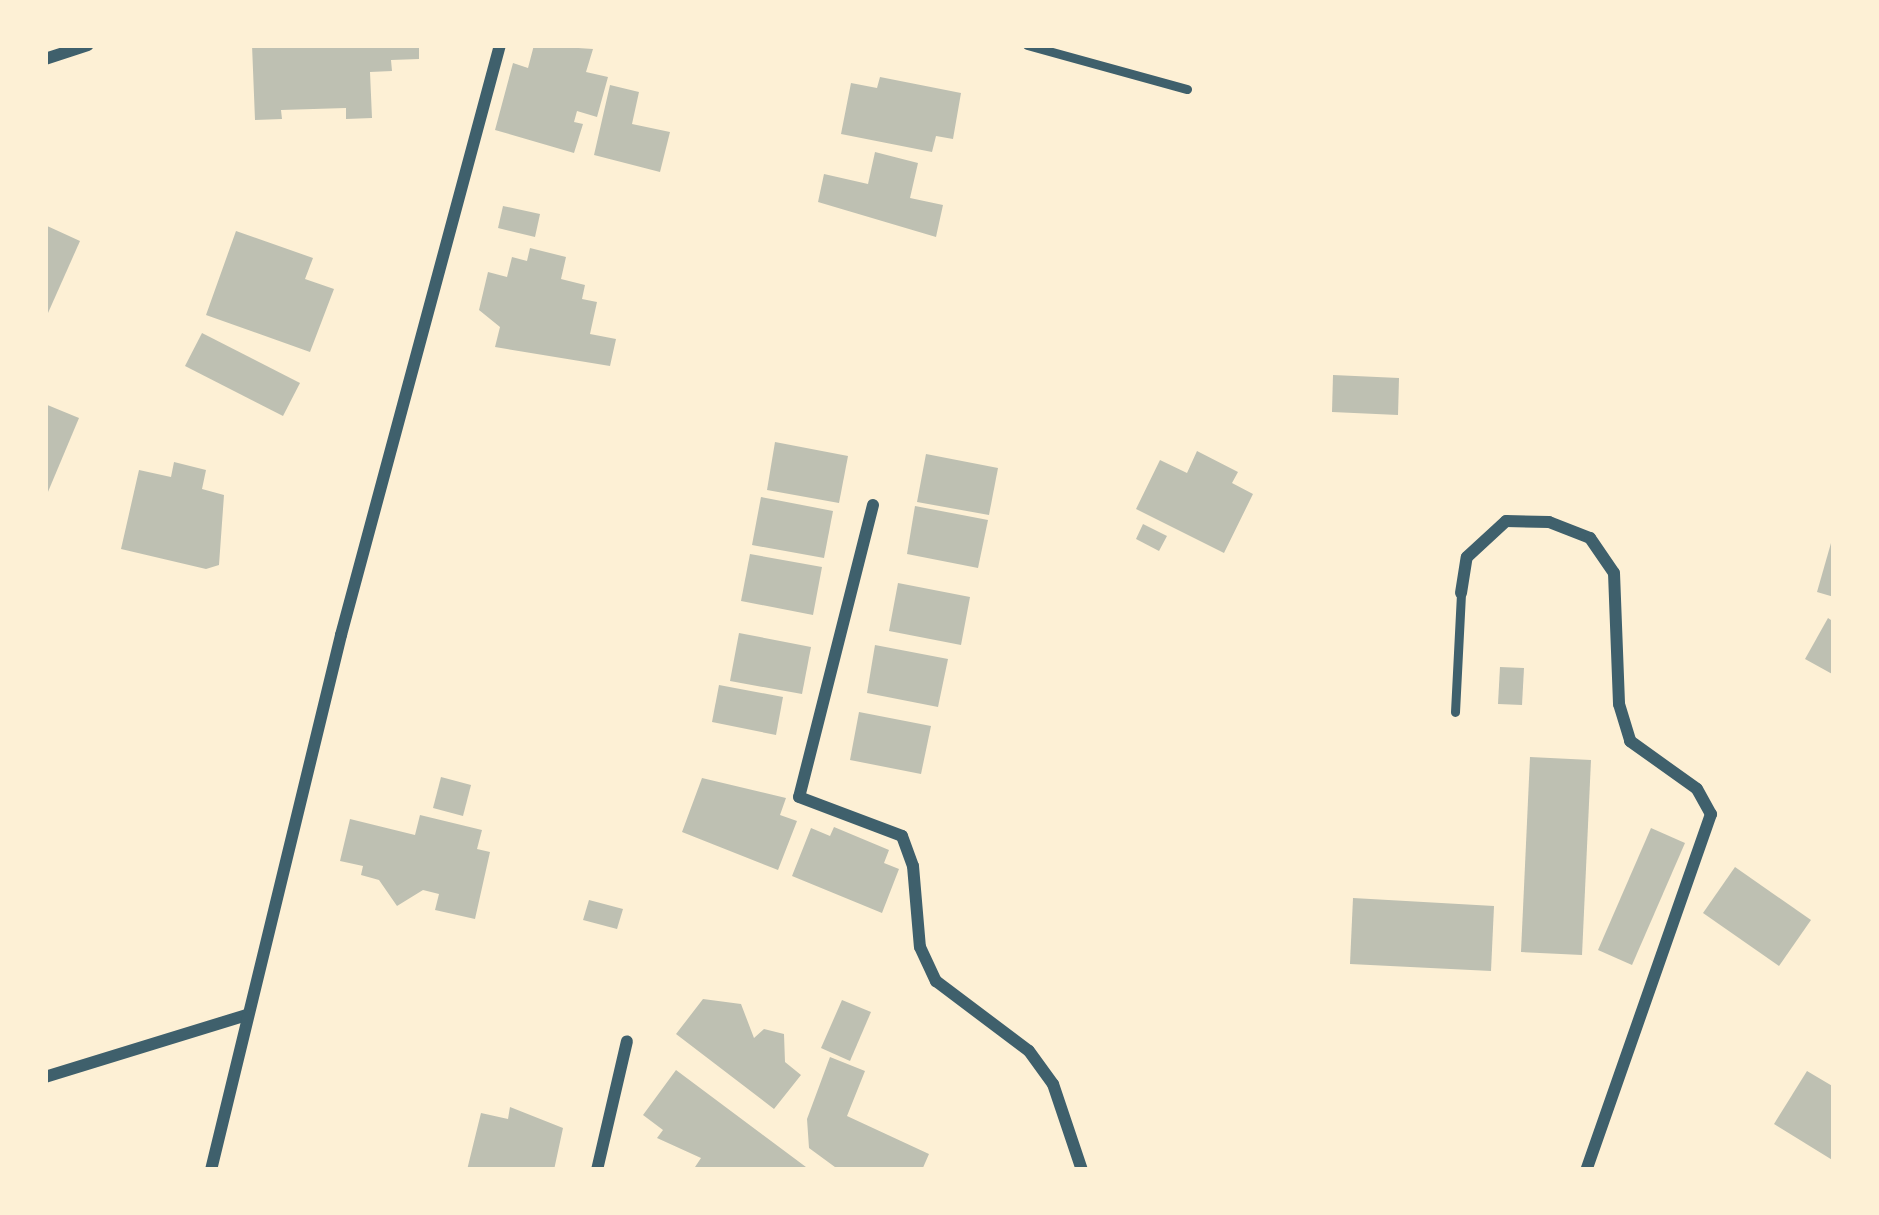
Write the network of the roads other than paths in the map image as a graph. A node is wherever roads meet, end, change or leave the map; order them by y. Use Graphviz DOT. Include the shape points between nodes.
graph roads {
  1 [pos="88,45"];
  2 [pos="500,45"];
  3 [pos="1028,45"];
  4 [pos="45,59"];
  5 [pos="1186,89"];
  6 [pos="873,506"];
  7 [pos="1461,593"];
  8 [pos="1455,712"];
  9 [pos="247,1015"];
  10 [pos="627,1041"];
  11 [pos="45,1077"];
  12 [pos="212,1170"];
  13 [pos="597,1170"];
  14 [pos="1082,1170"];
  15 [pos="1586,1170"];
  1 -- 4 [label="street"];
  2 -- 9 [label="street"];
  3 -- 5 [label="lane"];
  6 -- 14 [label="street" via="799,797 902,836 913,866 920,946 936,981 1029,1051 1053,1084"];
  7 -- 8 [label="lane"];
  7 -- 15 [label="street" via="1466,557 1506,520 1549,522 1590,538 1613,573 1618,704 1630,741 1697,789 1712,814"];
  9 -- 11 [label="street"];
  9 -- 12 [label="street"];
  10 -- 13 [label="street"];
}
